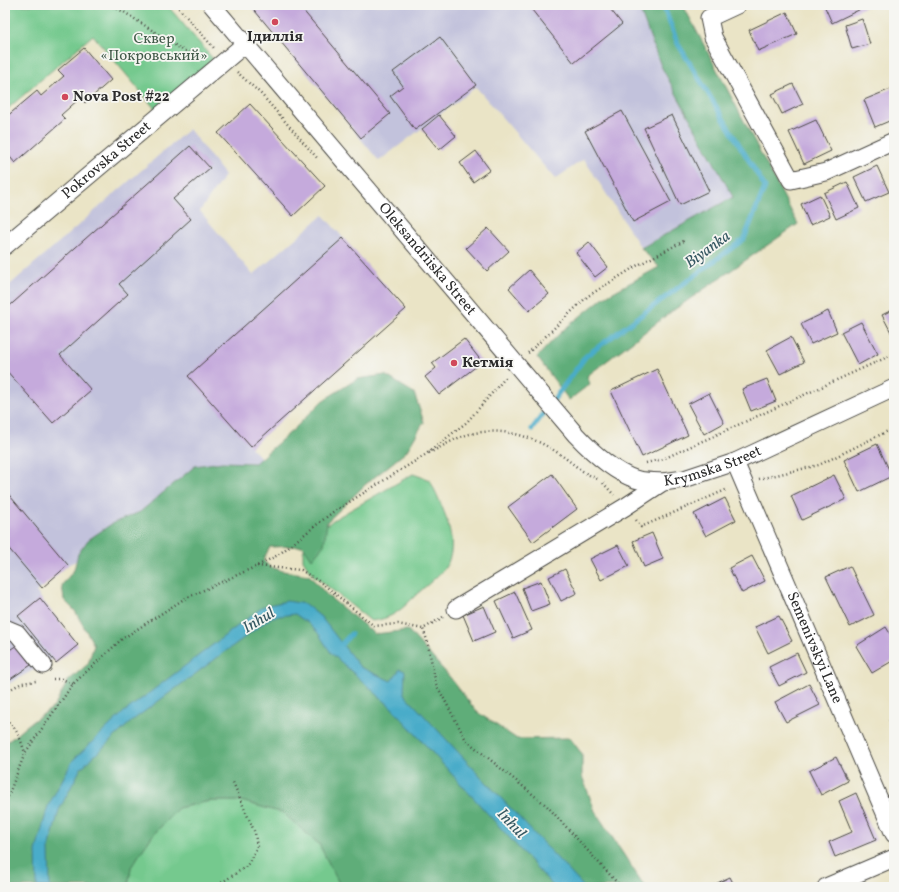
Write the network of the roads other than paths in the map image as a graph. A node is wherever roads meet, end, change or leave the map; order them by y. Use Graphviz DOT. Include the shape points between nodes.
graph roads {
  1 [pos="212,5"];
  2 [pos="737,5"];
  3 [pos="245,44"];
  4 [pos="894,141"];
  5 [pos="5,246"];
  6 [pos="894,388"];
  7 [pos="735,462"];
  8 [pos="663,482"];
  9 [pos="456,608"];
  10 [pos="5,628"];
  11 [pos="43,665"];
  12 [pos="894,834"];
  13 [pos="894,858"];
  14 [pos="826,887"];
  1 -- 3 [label="street, Oleksandriiska Street"];
  2 -- 4 [label="street" via="709,18 713,37 790,180 826,172"];
  3 -- 5 [label="street, Pokrovska Street" via="223,59"];
  3 -- 8 [label="street, Oleksandriiska Street" via="515,366 591,451 612,467 635,479"];
  6 -- 7 [label="street, Krymska Street"];
  7 -- 8 [label="street, Krymska Street" via="684,479"];
  7 -- 12 [label="street, Semenivskyi Lane"];
  8 -- 9 [label="street, Krymska Street"];
  10 -- 11 [label="street" via="17,633"];
  13 -- 14 [label="street"];
}
